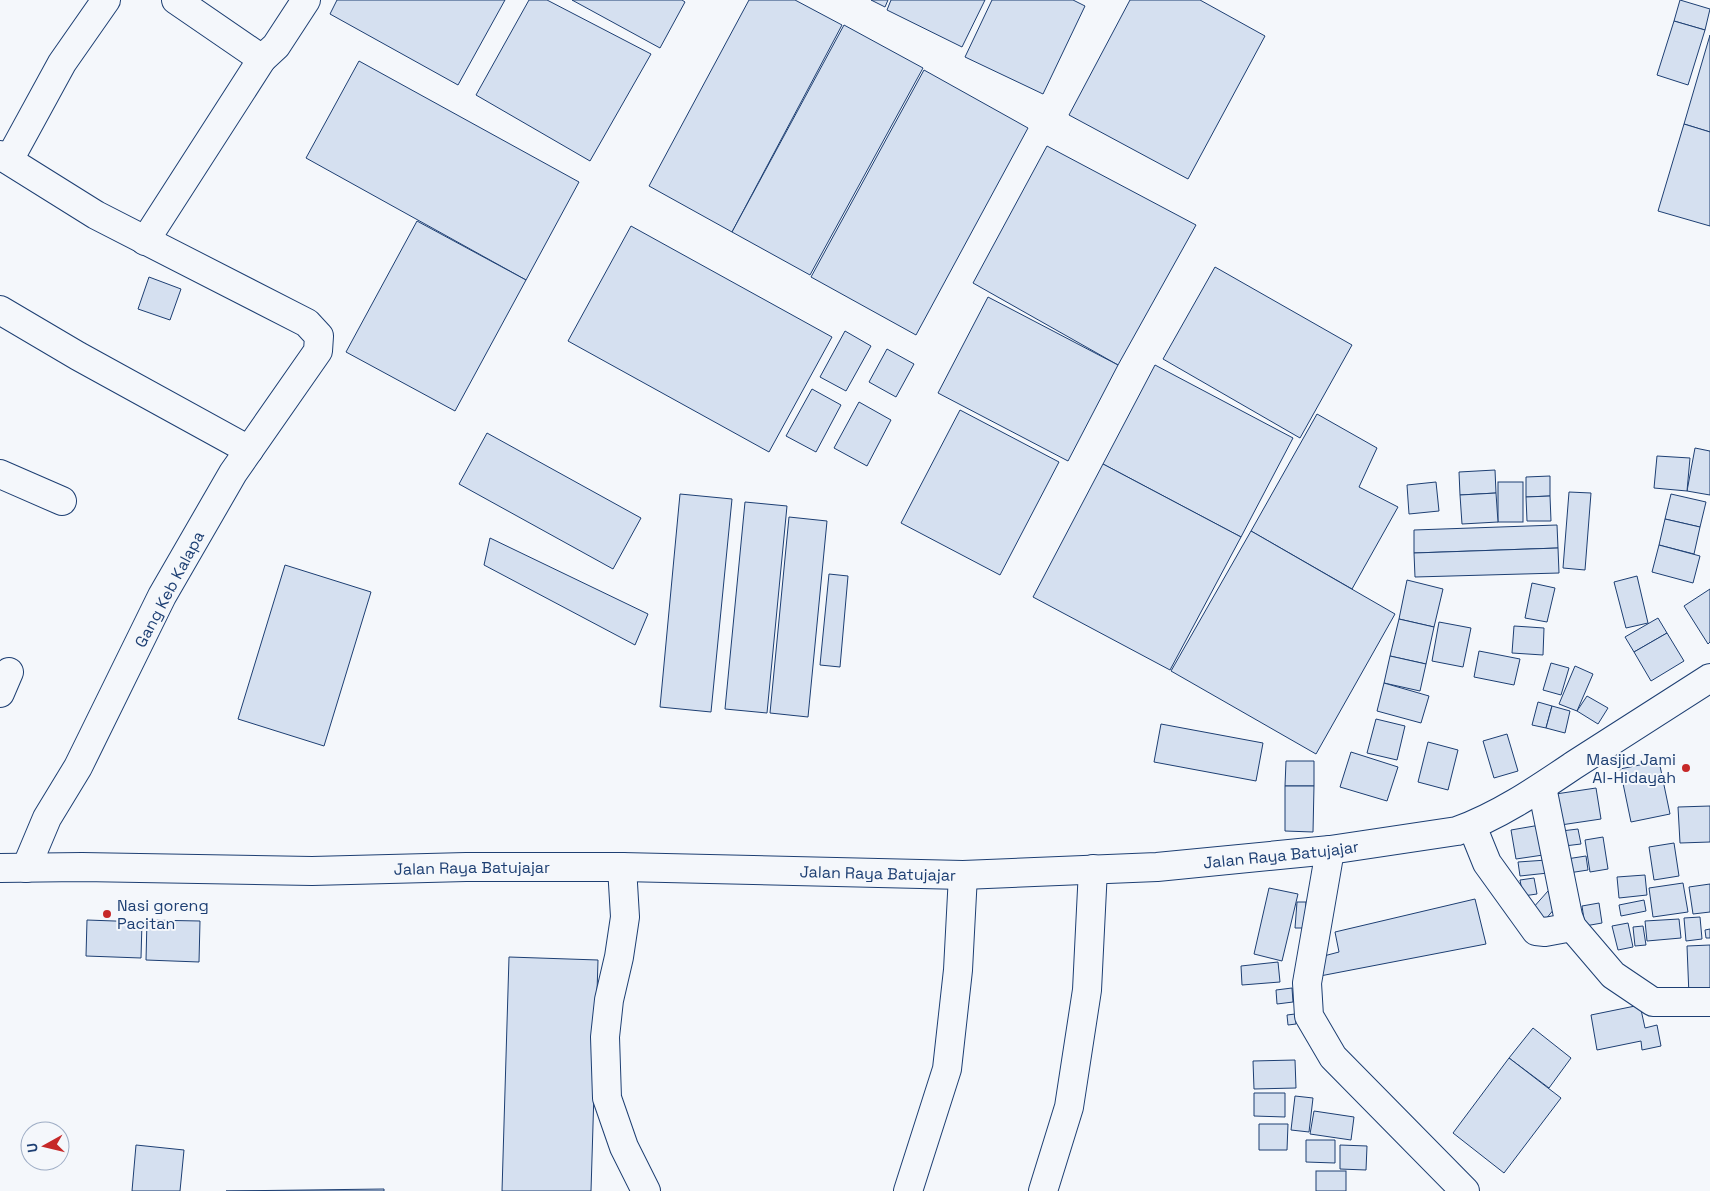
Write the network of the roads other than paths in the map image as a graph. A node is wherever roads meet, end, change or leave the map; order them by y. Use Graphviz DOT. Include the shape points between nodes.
graph roads {
  1 [pos="106,0"];
  2 [pos="176,0"];
  3 [pos="306,0"];
  4 [pos="262,59"];
  5 [pos="4,157"];
  6 [pos="145,241"];
  7 [pos="0,310"];
  8 [pos="249,450"];
  9 [pos="0,474"];
  10 [pos="62,501"];
  11 [pos="1710,678"];
  12 [pos="1542,786"];
  13 [pos="1472,826"];
  14 [pos="1330,850"];
  15 [pos="13,868"];
  16 [pos="622,868"];
  17 [pos="1093,869"];
  18 [pos="963,875"];
  19 [pos="1572,927"];
  20 [pos="1710,1002"];
  21 [pos="646,1191"];
  22 [pos="908,1191"];
  23 [pos="1043,1191"];
  24 [pos="1465,1191"];
  1 -- 5 [label="main road" via="62,63"];
  2 -- 4 [label="main road"];
  3 -- 4 [label="main road" via="276,46"];
  4 -- 6 [label="main road"];
  5 -- 6 [label="main road" via="96,216"];
  6 -- 8 [label="main road, Gang Keb Kalapa" via="307,323 318,336 318,351"];
  7 -- 8 [label="main road"];
  8 -- 15 [label="main road, Gang Keb Kalapa" via="162,596 78,767"];
  9 -- 10 [label="main road"];
  11 -- 12 [label="main road, Jalan Raya Batujajar"];
  12 -- 13 [label="main road, Jalan Raya Batujajar"];
  12 -- 19 [label="main road"];
  13 -- 14 [label="main road, Jalan Raya Batujajar"];
  13 -- 19 [label="main road" via="1487,863 1536,931"];
  14 -- 17 [label="main road, Jalan Raya Batujajar" via="1157,867"];
  14 -- 24 [label="main road" via="1307,982 1309,1016 1333,1057"];
  15 -- 16 [label="main road, Jalan Raya Batujajar" via="312,871 466,867"];
  16 -- 18 [label="main road, Jalan Raya Batujajar"];
  16 -- 21 [label="main road" via="624,917 605,1037 607,1098 624,1146"];
  17 -- 18 [label="main road, Jalan Raya Batujajar"];
  17 -- 23 [label="main road" via="1087,990 1069,1106"];
  18 -- 22 [label="main road" via="958,970 947,1069"];
  19 -- 20 [label="main road" via="1613,975 1653,1002"];
}
